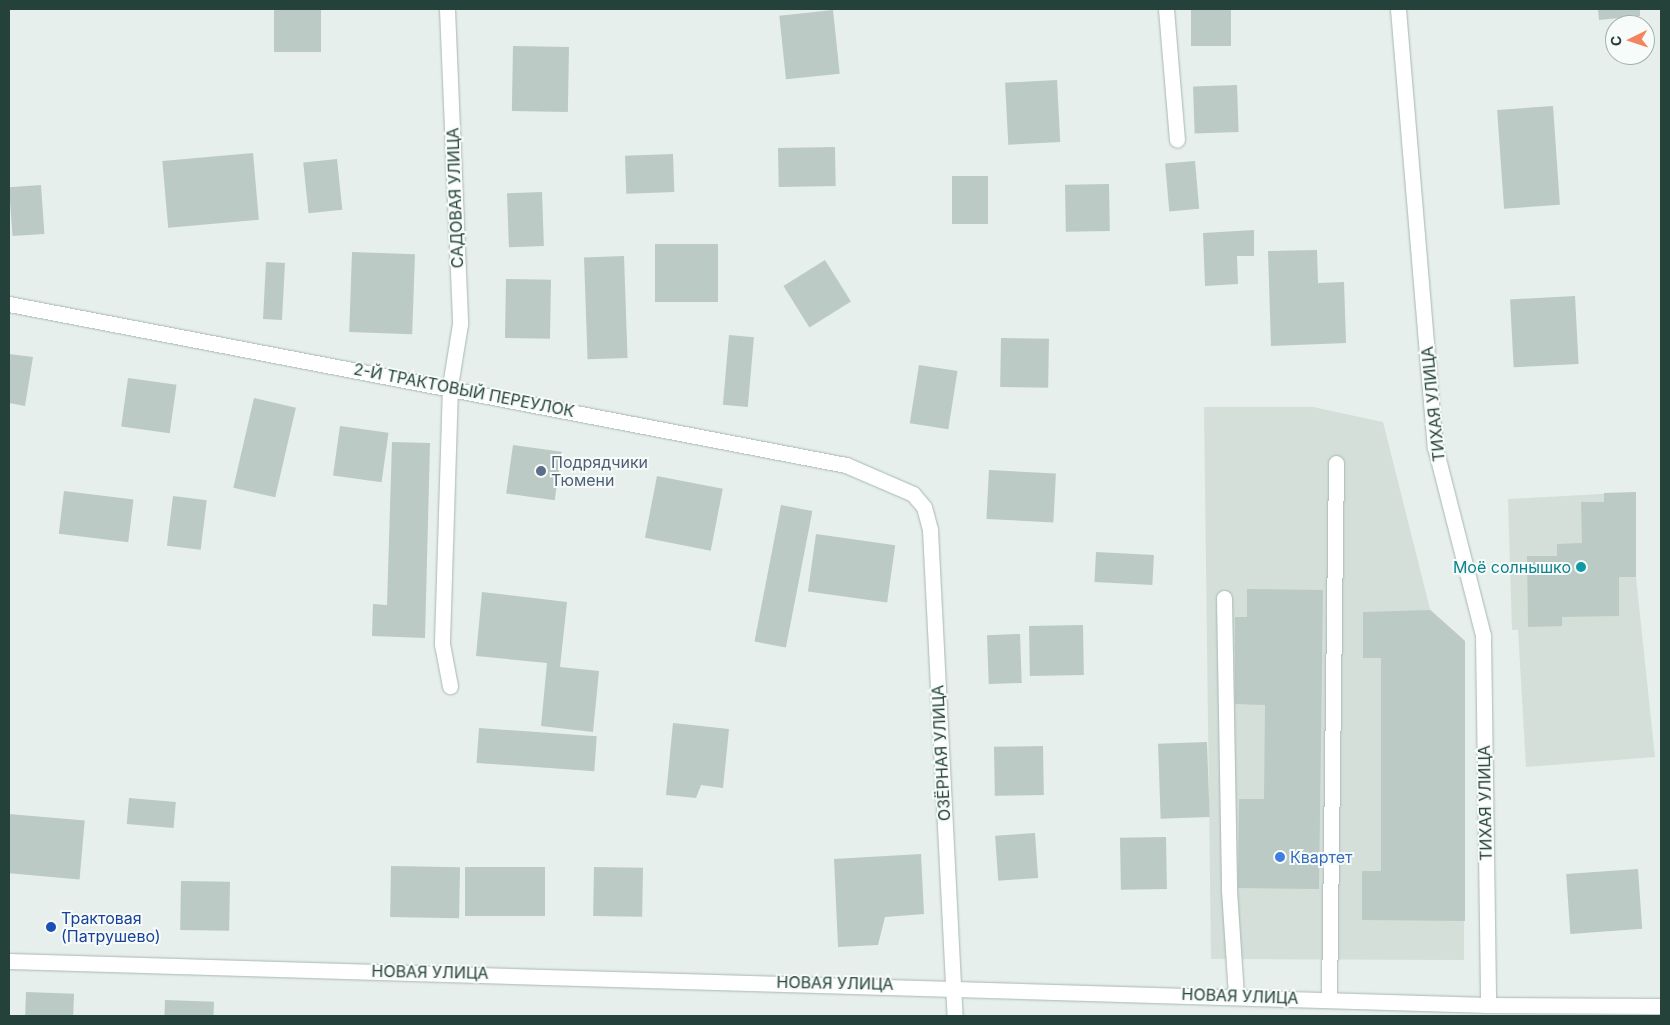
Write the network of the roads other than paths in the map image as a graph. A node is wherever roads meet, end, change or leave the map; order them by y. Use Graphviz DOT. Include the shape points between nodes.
graph roads {
  1 [pos="447,9"];
  2 [pos="1166,9"];
  3 [pos="1398,9"];
  4 [pos="1177,140"];
  5 [pos="9,304"];
  6 [pos="450,386"];
  7 [pos="1336,463"];
  8 [pos="913,494"];
  9 [pos="1224,598"];
  10 [pos="450,686"];
  11 [pos="9,961"];
  12 [pos="953,986"];
  13 [pos="1236,996"];
  14 [pos="1328,999"];
  15 [pos="1488,1005"];
  16 [pos="1661,1006"];
  17 [pos="955,1016"];
  1 -- 6 [label="street, САДОВАЯ УЛИЦА" via="460,324"];
  2 -- 4 [label="street"];
  3 -- 15 [label="street, ТИХАЯ УЛИЦА" via="1435,447 1483,636"];
  5 -- 6 [label="street, 2-Й ТРАКТОВЫЙ ПЕРЕУЛОК"];
  6 -- 8 [label="street, 2-Й ТРАКТОВЫЙ ПЕРЕУЛОК" via="846,465"];
  6 -- 10 [label="street, САДОВАЯ УЛИЦА" via="442,644"];
  7 -- 14 [label="street"];
  8 -- 12 [label="street, ОЗЁРНАЯ УЛИЦА" via="924,507 930,530"];
  9 -- 13 [label="street" via="1229,890"];
  11 -- 12 [label="street, НОВАЯ УЛИЦА"];
  12 -- 13 [label="street, НОВАЯ УЛИЦА"];
  12 -- 17 [label="street, ОЗЁРНАЯ УЛИЦА"];
  13 -- 14 [label="street, НОВАЯ УЛИЦА"];
  14 -- 15 [label="street, НОВАЯ УЛИЦА"];
  15 -- 16 [label="street, НОВАЯ УЛИЦА"];
}
